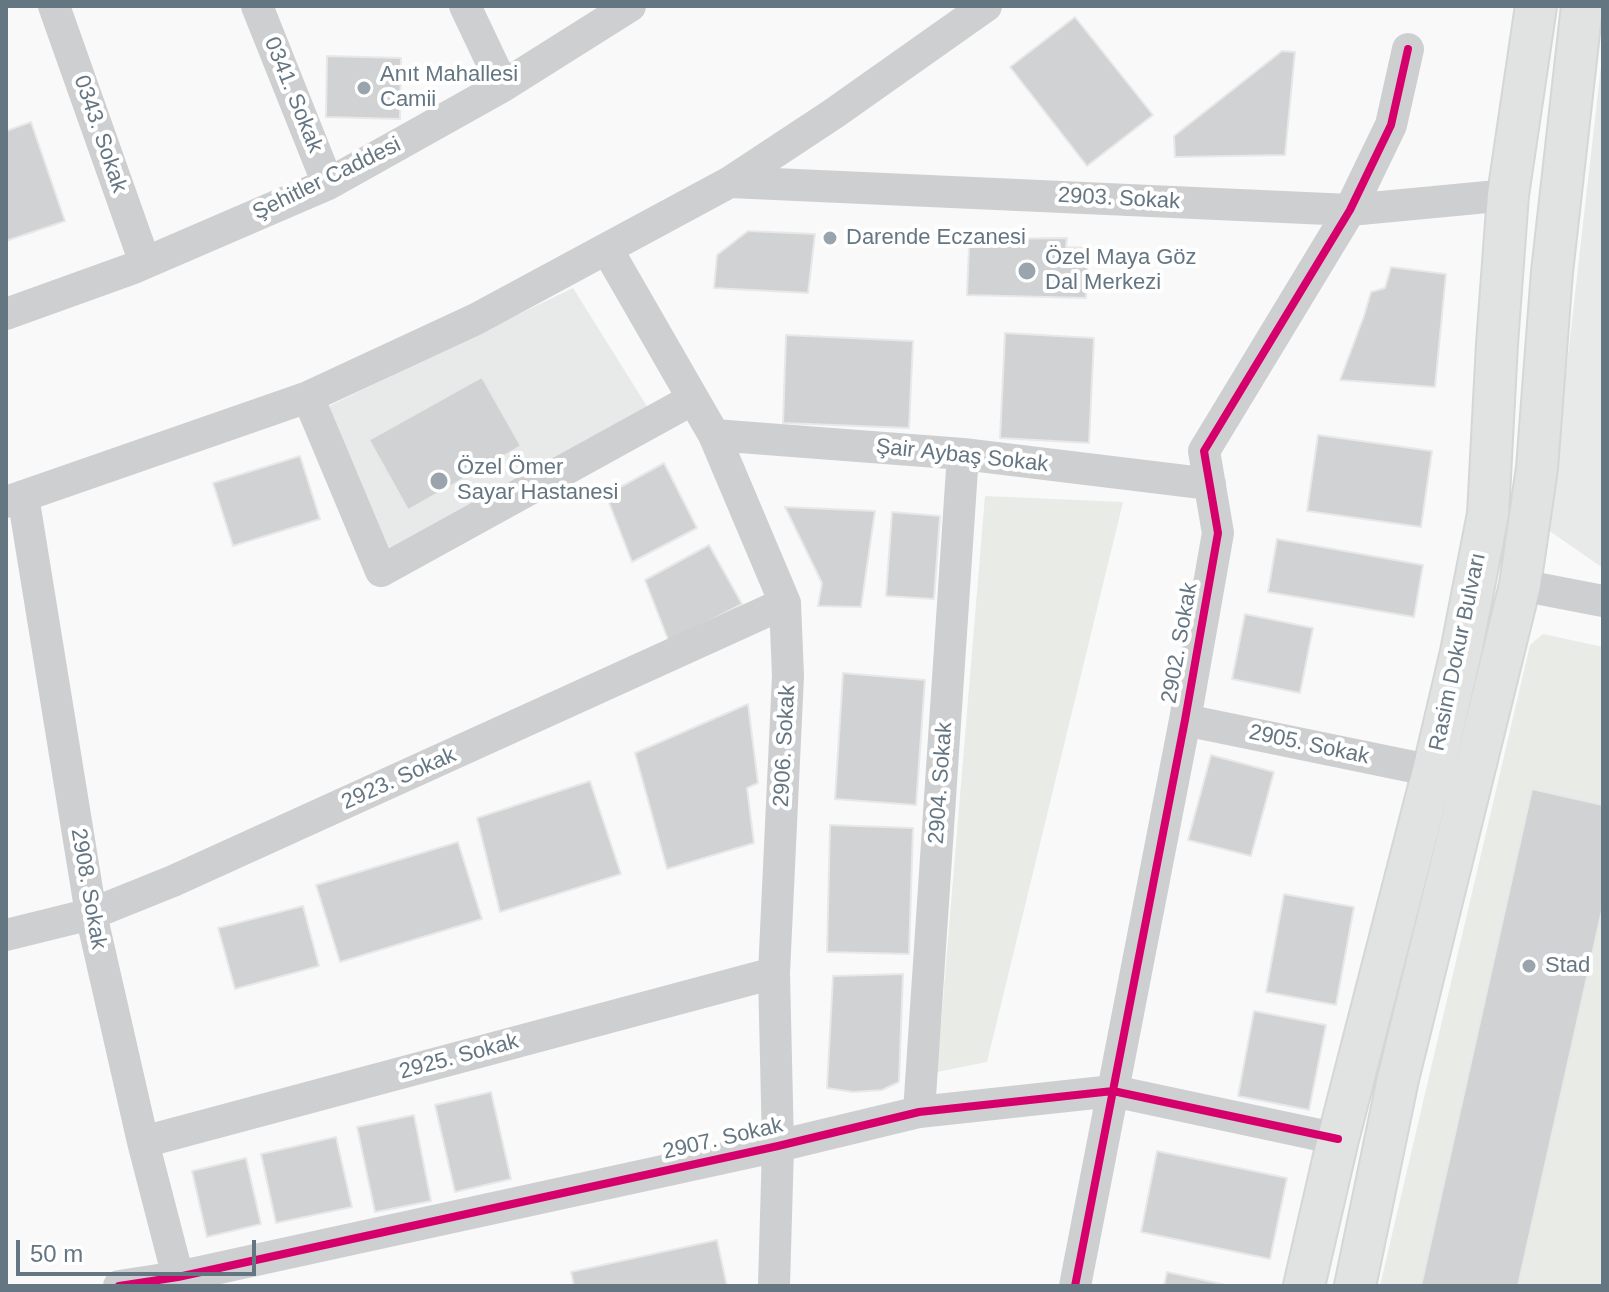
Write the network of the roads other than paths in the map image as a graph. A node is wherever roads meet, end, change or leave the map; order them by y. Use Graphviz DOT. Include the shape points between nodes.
graph roads {
  1 [pos="54,6"];
  2 [pos="257,6"];
  3 [pos="465,6"];
  4 [pos="630,6"];
  5 [pos="986,6"];
  6 [pos="1536,6"];
  7 [pos="1582,6"];
  8 [pos="1408,49"];
  9 [pos="503,86"];
  10 [pos="730,182"];
  11 [pos="328,184"];
  12 [pos="1508,195"];
  13 [pos="1350,210"];
  14 [pos="607,249"];
  15 [pos="145,263"];
  16 [pos="6,314"];
  17 [pos="308,397"];
  18 [pos="693,399"];
  19 [pos="714,435"];
  20 [pos="963,454"];
  21 [pos="1210,484"];
  22 [pos="14,499"];
  23 [pos="1520,585"];
  24 [pos="1603,601"];
  25 [pos="785,603"];
  26 [pos="1185,720"];
  27 [pos="1433,771"];
  28 [pos="91,914"];
  29 [pos="6,935"];
  30 [pos="774,973"];
  31 [pos="1113,1091"];
  32 [pos="919,1112"];
  33 [pos="1338,1139"];
  34 [pos="143,1142"];
  35 [pos="778,1146"];
  36 [pos="178,1277"];
  37 [pos="119,1286"];
  38 [pos="774,1286"];
  39 [pos="1075,1286"];
  40 [pos="1304,1286"];
  41 [pos="1355,1286"];
  1 -- 15 [label="street, 0343. Sokak"];
  2 -- 11 [label="street, 0341. Sokak"];
  3 -- 9 [label="street"];
  4 -- 9 [label="street, Şehitler Caddesi"];
  5 -- 10 [label="street"];
  6 -- 12 [label="main road, Rasim Dokur Bulvarı"];
  7 -- 23 [label="main road" via="1552,272 1537,468"];
  8 -- 13 [label="street, 2902. Sokak" via="1391,125"];
  9 -- 11 [label="street, Şehitler Caddesi"];
  10 -- 13 [label="street, 2903. Sokak"];
  10 -- 14 [label="street"];
  11 -- 15 [label="street, Şehitler Caddesi"];
  12 -- 13 [label="street, 2903. Sokak"];
  12 -- 27 [label="main road, Rasim Dokur Bulvarı" via="1488,514"];
  13 -- 21 [label="street, 2902. Sokak" via="1204,451"];
  14 -- 17 [label="street" via="476,319"];
  14 -- 18 [label="street, 2906. Sokak"];
  15 -- 16 [label="street, Şehitler Caddesi"];
  17 -- 18 [label="street" via="381,571"];
  17 -- 22 [label="street"];
  18 -- 19 [label="street, 2906. Sokak"];
  19 -- 20 [label="street, Şair Aybaş Sokak"];
  19 -- 25 [label="street, 2906. Sokak"];
  20 -- 21 [label="street, Şair Aybaş Sokak"];
  20 -- 32 [label="street, 2904. Sokak"];
  21 -- 26 [label="street, 2902. Sokak" via="1218,533"];
  22 -- 28 [label="street, 2908. Sokak"];
  23 -- 24 [label="street"];
  23 -- 41 [label="main road" via="1398,1079"];
  25 -- 28 [label="street, 2923. Sokak"];
  25 -- 30 [label="street, 2906. Sokak" via="788,676"];
  26 -- 27 [label="street, 2905. Sokak"];
  26 -- 31 [label="street, 2902. Sokak"];
  27 -- 33 [label="main road, Rasim Dokur Bulvarı"];
  28 -- 29 [label="street, 2923. Sokak"];
  28 -- 34 [label="street, 2908. Sokak"];
  30 -- 34 [label="street, 2925. Sokak"];
  30 -- 35 [label="street, 2906. Sokak"];
  31 -- 32 [label="street, 2907. Sokak"];
  31 -- 33 [label="street, 2907. Sokak"];
  31 -- 39 [label="street, 2902. Sokak"];
  32 -- 35 [label="street, 2907. Sokak"];
  33 -- 40 [label="main road, Rasim Dokur Bulvarı"];
  34 -- 36 [label="street, 2908. Sokak"];
  35 -- 36 [label="street, 2907. Sokak"];
  35 -- 38 [label="street, 2906. Sokak"];
  36 -- 37 [label="street, 2907. Sokak"];
}
